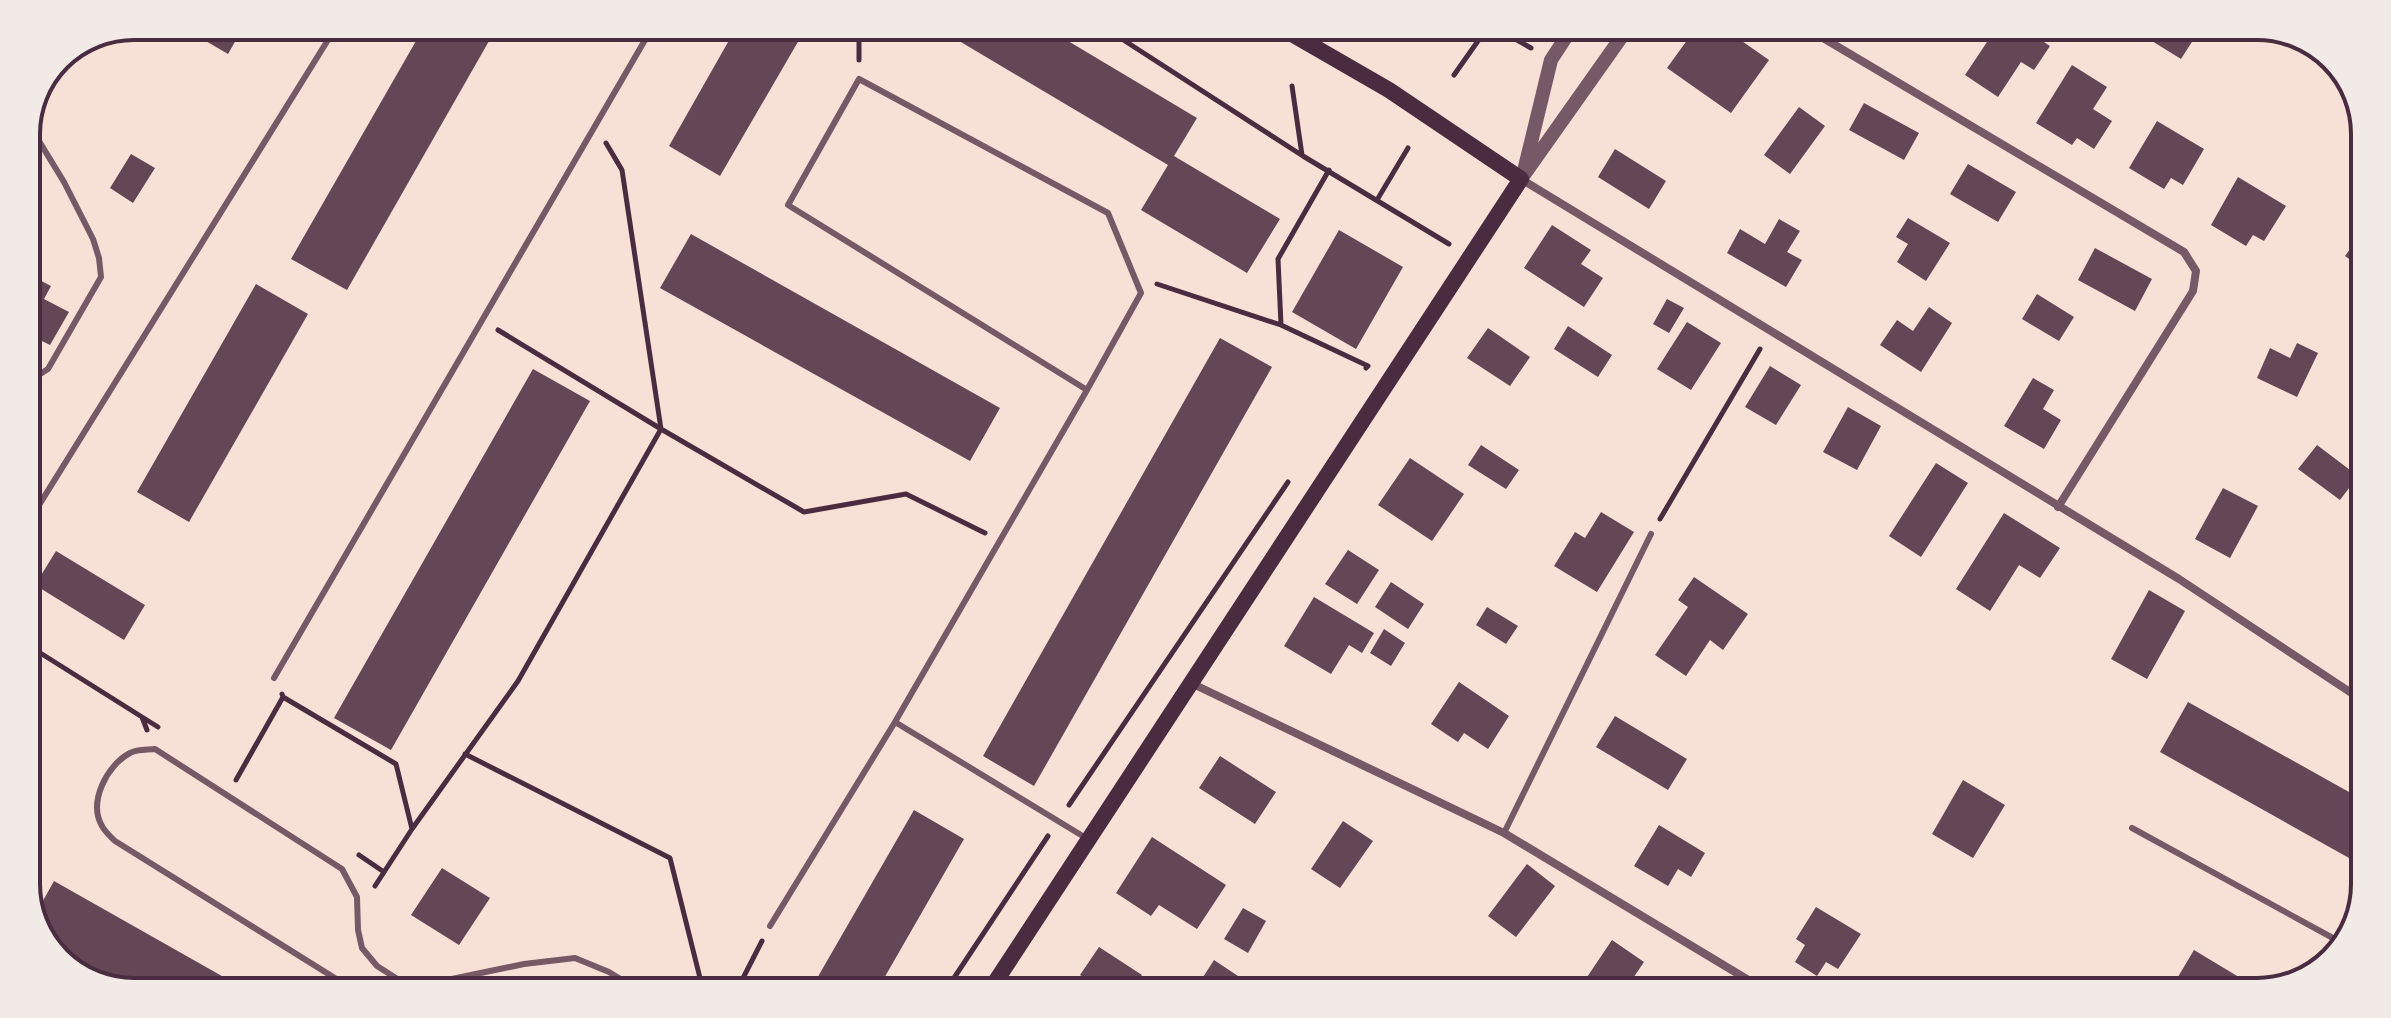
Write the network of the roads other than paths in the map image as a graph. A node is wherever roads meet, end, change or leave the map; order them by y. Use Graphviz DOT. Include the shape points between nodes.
graph roads {
  1 [pos="328,40"];
  2 [pos="645,40"];
  3 [pos="1302,40"];
  4 [pos="1564,40"];
  5 [pos="1619,40"];
  6 [pos="1826,40"];
  7 [pos="40,143"];
  8 [pos="1521,179"];
  9 [pos="40,374"];
  10 [pos="1087,390"];
  11 [pos="40,503"];
  12 [pos="2058,507"];
  13 [pos="1651,534"];
  14 [pos="274,678"];
  15 [pos="1190,683"];
  16 [pos="2351,693"];
  17 [pos="895,722"];
  18 [pos="2132,828"];
  19 [pos="1504,833"];
  20 [pos="1089,840"];
  21 [pos="770,926"];
  22 [pos="2333,938"];
  23 [pos="335,978"];
  24 [pos="396,978"];
  25 [pos="457,978"];
  26 [pos="619,978"];
  27 [pos="998,978"];
  28 [pos="1745,978"];
  1 -- 11 [label="lane"];
  2 -- 14 [label="lane"];
  3 -- 8 [label="main road" via="1389,90"];
  4 -- 8 [label="street" via="1551,60"];
  5 -- 8 [label="street"];
  6 -- 12 [label="street" via="2184,252 2196,271 2193,291"];
  7 -- 9 [label="lane" via="93,239 101,277 48,369"];
  8 -- 12 [label="street"];
  8 -- 15 [label="main road"];
  10 -- 10 [label="lane" via="1141,293 1108,213 859,79 788,205"];
  10 -- 17 [label="lane"];
  12 -- 16 [label="street"];
  13 -- 19 [label="lane"];
  15 -- 19 [label="street"];
  15 -- 20 [label="main road"];
  17 -- 20 [label="lane"];
  17 -- 21 [label="lane"];
  18 -- 22 [label="lane"];
  19 -- 28 [label="street"];
  20 -- 27 [label="main road"];
  23 -- 24 [label="lane" via="115,841 101,826 97,809 99,790 120,760 133,751 155,749 342,869 357,897 362,948"];
  25 -- 26 [label="lane" via="575,958"];
}
